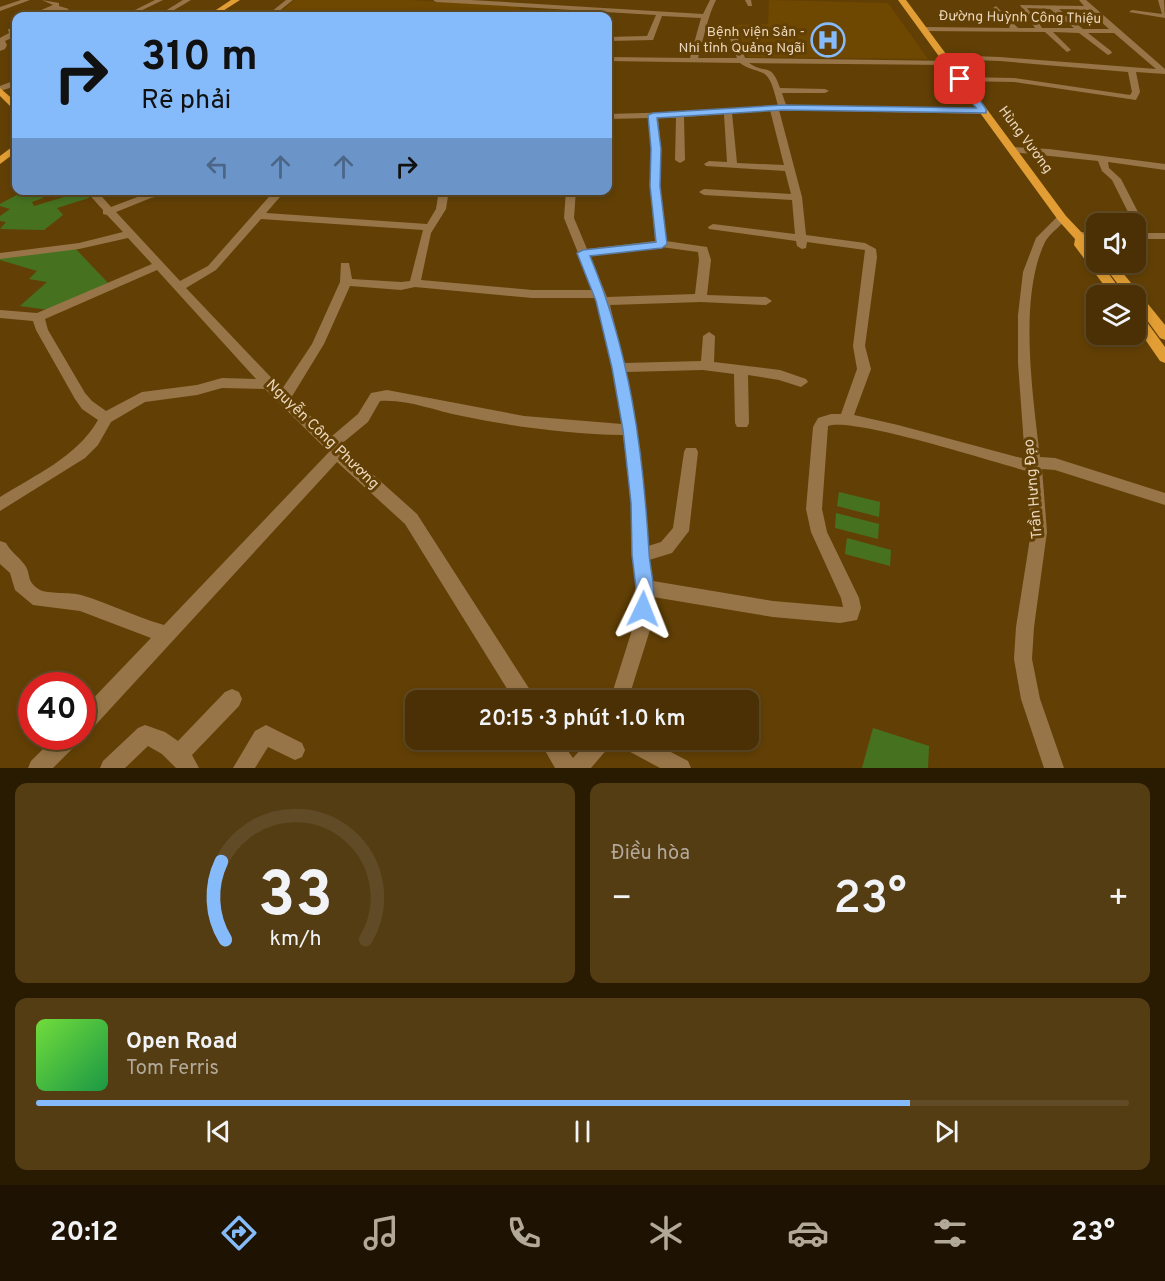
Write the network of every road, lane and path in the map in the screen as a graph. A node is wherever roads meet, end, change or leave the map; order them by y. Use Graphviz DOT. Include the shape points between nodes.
graph roads {
  1 [pos="27,0"];
  2 [pos="45,0"];
  3 [pos="160,0"];
  4 [pos="188,0"];
  5 [pos="236,0"];
  6 [pos="241,0"];
  7 [pos="290,0"];
  8 [pos="436,0"];
  9 [pos="586,0"];
  10 [pos="713,0"];
  11 [pos="902,0"];
  12 [pos="1082,0"];
  13 [pos="1162,0"];
  14 [pos="506,2"];
  15 [pos="74,3"];
  16 [pos="533,5"];
  17 [pos="56,6"];
  18 [pos="1052,7"];
  19 [pos="1088,8"];
  20 [pos="0,9"];
  21 [pos="66,9"];
  22 [pos="1007,10"];
  23 [pos="579,11"];
  24 [pos="1016,11"];
  25 [pos="1024,11"];
  26 [pos="40,12"];
  27 [pos="134,12"];
  28 [pos="167,12"];
  29 [pos="217,12"];
  30 [pos="223,12"];
  31 [pos="274,12"];
  32 [pos="1132,12"];
  33 [pos="660,13"];
  34 [pos="1165,14"];
  35 [pos="705,16"];
  36 [pos="1033,21"];
  37 [pos="1054,21"];
  38 [pos="925,29"];
  39 [pos="1016,30"];
  40 [pos="1045,31"];
  41 [pos="1080,31"];
  42 [pos="1115,31"];
  43 [pos="12,35"];
  44 [pos="733,36"];
  45 [pos="612,39"];
  46 [pos="10,47"];
  47 [pos="0,49"];
  48 [pos="1067,50"];
  49 [pos="1108,54"];
  50 [pos="612,59"];
  51 [pos="693,60"];
  52 [pos="947,60"];
  53 [pos="742,61"];
  54 [pos="1132,70"];
  55 [pos="1164,72"];
  56 [pos="960,79"];
  57 [pos="0,90"];
  58 [pos="778,90"];
  59 [pos="825,91"];
  60 [pos="12,103"];
  61 [pos="779,107"];
  62 [pos="728,111"];
  63 [pos="982,111"];
  64 [pos="653,115"];
  65 [pos="680,115"];
  66 [pos="612,116"];
  67 [pos="12,150"];
  68 [pos="1013,150"];
  69 [pos="680,160"];
  70 [pos="1102,160"];
  71 [pos="0,161"];
  72 [pos="709,164"];
  73 [pos="732,165"];
  74 [pos="1165,167"];
  75 [pos="789,168"];
  76 [pos="704,192"];
  77 [pos="94,195"];
  78 [pos="153,195"];
  79 [pos="276,195"];
  80 [pos="443,195"];
  81 [pos="570,195"];
  82 [pos="797,196"];
  83 [pos="107,212"];
  84 [pos="1133,213"];
  85 [pos="257,216"];
  86 [pos="1062,218"];
  87 [pos="429,227"];
  88 [pos="713,227"];
  89 [pos="129,234"];
  90 [pos="1146,236"];
  91 [pos="1165,236"];
  92 [pos="1079,237"];
  93 [pos="1086,237"];
  94 [pos="1086,242"];
  95 [pos="802,243"];
  96 [pos="662,244"];
  97 [pos="583,253"];
  98 [pos="0,256"];
  99 [pos="345,265"];
  100 [pos="158,266"];
  101 [pos="346,282"];
  102 [pos="415,283"];
  103 [pos="1118,285"];
  104 [pos="179,287"];
  105 [pos="601,298"];
  106 [pos="701,298"];
  107 [pos="766,301"];
  108 [pos="1146,308"];
  109 [pos="0,314"];
  110 [pos="38,317"];
  111 [pos="1159,318"];
  112 [pos="1146,331"];
  113 [pos="1165,335"];
  114 [pos="709,336"];
  115 [pos="1165,358"];
  116 [pos="707,366"];
  117 [pos="619,368"];
  118 [pos="741,371"];
  119 [pos="801,382"];
  120 [pos="268,384"];
  121 [pos="284,398"];
  122 [pos="106,418"];
  123 [pos="846,419"];
  124 [pos="742,423"];
  125 [pos="630,430"];
  126 [pos="335,448"];
  127 [pos="690,452"];
  128 [pos="1032,465"];
  129 [pos="1165,499"];
  130 [pos="0,505"];
  131 [pos="0,548"];
  132 [pos="640,555"];
  133 [pos="645,588"];
  134 [pos="168,635"];
  135 [pos="519,690"];
  136 [pos="623,690"];
  137 [pos="232,699"];
  138 [pos="96,710"];
  139 [pos="57,750"];
  140 [pos="295,750"];
  141 [pos="555,750"];
  142 [pos="593,750"];
  143 [pos="647,750"];
  144 [pos="184,762"];
  145 [pos="38,768"];
  146 [pos="110,768"];
  147 [pos="243,768"];
  148 [pos="567,768"];
  149 [pos="578,768"];
  150 [pos="681,768"];
  151 [pos="1054,768"];
  1 -- 20 [label="street"];
  2 -- 17 [label="street"];
  3 -- 27 [label="street"];
  4 -- 28 [label="street"];
  5 -- 29 [label="main road"];
  6 -- 30 [label="main road"];
  7 -- 31 [label="street"];
  8 -- 14 [label="street"];
  9 -- 23 [label="street"];
  10 -- 35 [label="street"];
  11 -- 38 [label="main road, Hùng Vương"];
  12 -- 19 [label="street"];
  13 -- 34 [label="street"];
  14 -- 16 [label="street"];
  15 -- 17 [label="street"];
  16 -- 23 [label="street"];
  17 -- 21 [label="street"];
  17 -- 26 [label="street"];
  18 -- 19 [label="street"];
  18 -- 25 [label="street" via="1022,6"];
  18 -- 41 [label="street"];
  19 -- 42 [label="street"];
  22 -- 39 [label="street" via="997,9"];
  23 -- 33 [label="street"];
  24 -- 25 [label="street"];
  25 -- 36 [label="street"];
  32 -- 34 [label="street"];
  33 -- 35 [label="street"];
  33 -- 45 [label="street" via="650,38"];
  35 -- 51 [label="street"];
  36 -- 37 [label="street"];
  36 -- 40 [label="street"];
  38 -- 39 [label="street, Đường Huỳnh Công Thiệu"];
  38 -- 52 [label="main road, Hùng Vương"];
  39 -- 40 [label="street, Đường Huỳnh Công Thiệu"];
  40 -- 41 [label="street, Đường Huỳnh Công Thiệu"];
  40 -- 48 [label="street"];
  41 -- 42 [label="street, Đường Huỳnh Công Thiệu"];
  41 -- 49 [label="street"];
  42 -- 55 [label="street"];
  43 -- 47 [label="street" via="1,39"];
  44 -- 53 [label="street"];
  46 -- 47 [label="street"];
  50 -- 51 [label="street"];
  51 -- 53 [label="street"];
  52 -- 53 [label="street"];
  52 -- 54 [label="street" via="1004,57"];
  52 -- 56 [label="main road, Hùng Vương"];
  53 -- 58 [label="street" via="770,73"];
  54 -- 55 [label="street"];
  54 -- 56 [label="street" via="1136,92 1133,98 1014,80"];
  56 -- 63 [label="main road, Hùng Vương"];
  57 -- 60 [label="main road"];
  58 -- 59 [label="street"];
  58 -- 61 [label="street"];
  61 -- 62 [label="street"];
  61 -- 63 [label="street"];
  61 -- 75 [label="street"];
  62 -- 65 [label="street"];
  62 -- 73 [label="street"];
  63 -- 68 [label="main road, Hùng Vương"];
  64 -- 65 [label="street"];
  64 -- 66 [label="street"];
  64 -- 96 [label="street"];
  65 -- 69 [label="street"];
  67 -- 71 [label="main road"];
  68 -- 70 [label="street"];
  68 -- 86 [label="main road, Hùng Vương"];
  70 -- 74 [label="street"];
  70 -- 84 [label="street"];
  72 -- 73 [label="street"];
  73 -- 75 [label="street"];
  75 -- 82 [label="street"];
  76 -- 82 [label="street"];
  77 -- 83 [label="street, Nguyễn Công Phương"];
  78 -- 83 [label="street"];
  79 -- 85 [label="street"];
  80 -- 87 [label="street" via="441,209"];
  81 -- 97 [label="street" via="568,218"];
  82 -- 95 [label="street"];
  83 -- 89 [label="street, Nguyễn Công Phương"];
  85 -- 87 [label="street"];
  85 -- 104 [label="street" via="212,268"];
  86 -- 92 [label="main road, Hùng Vương"];
  86 -- 128 [label="street, Trần Hưng Đạo" via="1045,231 1026,276 1025,381"];
  87 -- 102 [label="street"];
  88 -- 95 [label="street"];
  89 -- 98 [label="street" via="79,246"];
  89 -- 100 [label="street, Nguyễn Công Phương"];
  90 -- 91 [label="street"];
  92 -- 93 [label="street"];
  92 -- 94 [label="main road, Hùng Vương"];
  92 -- 103 [label="main road, Hùng Vương" via="1080,245"];
  95 -- 123 [label="street" via="870,249 860,346 864,369"];
  96 -- 97 [label="street"];
  96 -- 106 [label="street" via="703,249"];
  97 -- 105 [label="street"];
  99 -- 101 [label="street"];
  100 -- 104 [label="street, Nguyễn Công Phương"];
  100 -- 110 [label="street"];
  101 -- 102 [label="street" via="400,286"];
  101 -- 121 [label="street" via="318,344"];
  102 -- 105 [label="street"];
  104 -- 120 [label="street, Nguyễn Công Phương"];
  105 -- 106 [label="street"];
  105 -- 117 [label="street"];
  106 -- 107 [label="street"];
  108 -- 111 [label="main road, Hùng Vương"];
  109 -- 110 [label="street"];
  110 -- 122 [label="street" via="80,396"];
  111 -- 113 [label="main road, Hùng Vương"];
  112 -- 115 [label="main road"];
  114 -- 116 [label="street"];
  116 -- 117 [label="street"];
  116 -- 118 [label="street"];
  117 -- 125 [label="street"];
  118 -- 119 [label="street" via="780,375"];
  118 -- 124 [label="street"];
  120 -- 121 [label="street, Nguyễn Công Phương"];
  120 -- 122 [label="street" via="222,383 142,397"];
  121 -- 126 [label="street, Nguyễn Công Phương"];
  122 -- 130 [label="street" via="80,454"];
  123 -- 128 [label="street"];
  123 -- 133 [label="street" via="831,419 820,428 814,509 819,532 847,590 851,614 773,609"];
  125 -- 126 [label="street" via="538,425 389,394 376,396 363,418"];
  125 -- 132 [label="street" via="639,503"];
  126 -- 134 [label="street"];
  126 -- 135 [label="street, Nguyễn Công Phương" via="411,519"];
  127 -- 132 [label="street" via="681,531 666,548"];
  128 -- 129 [label="street" via="1055,464"];
  128 -- 151 [label="street, Trần Hưng Đạo" via="1038,555 1023,659"];
  131 -- 134 [label="street" via="18,569 21,585 39,599 81,603"];
  132 -- 133 [label="street"];
  133 -- 136 [label="street" via="641,630"];
  134 -- 138 [label="street"];
  137 -- 144 [label="street"];
  139 -- 145 [label="street"];
  140 -- 147 [label="street" via="266,735"];
  141 -- 148 [label="street"];
  142 -- 149 [label="street"];
  143 -- 150 [label="street"];
  144 -- 146 [label="street" via="155,736 145,735"];
}
